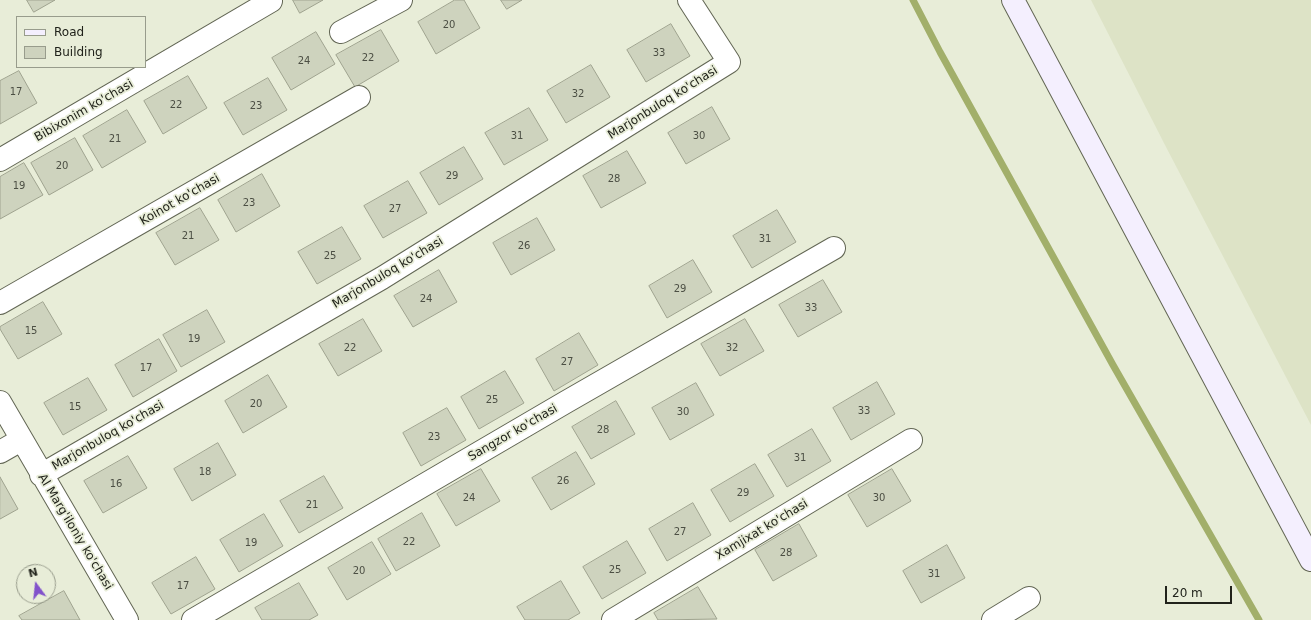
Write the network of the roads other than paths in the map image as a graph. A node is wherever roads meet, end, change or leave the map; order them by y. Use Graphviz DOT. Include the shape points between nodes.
graph roads {
  1 [pos="401,0"];
  2 [pos="689,0"];
  3 [pos="1013,0"];
  4 [pos="271,1"];
  5 [pos="340,32"];
  6 [pos="359,97"];
  7 [pos="0,160"];
  8 [pos="834,248"];
  9 [pos="0,303"];
  10 [pos="0,402"];
  11 [pos="21,440"];
  12 [pos="911,440"];
  13 [pos="0,452"];
  14 [pos="41,475"];
  15 [pos="1311,560"];
  16 [pos="1029,598"];
  17 [pos="127,620"];
  18 [pos="193,620"];
  19 [pos="613,620"];
  20 [pos="993,620"];
  1 -- 5 [label="street"];
  2 -- 14 [label="street, Marjonbuloq ko'chasi" via="729,62 382,278"];
  3 -- 15 [label="main road"];
  4 -- 7 [label="street, Bibixonim ko'chasi"];
  6 -- 9 [label="street, Koinot ko'chasi"];
  8 -- 18 [label="street, Sangzor ko'chasi"];
  10 -- 11 [label="street, Al Marg'iloniy ko'chasi"];
  11 -- 13 [label="street"];
  11 -- 14 [label="street, Al Marg'iloniy ko'chasi"];
  12 -- 19 [label="street, Xamjixat ko'chasi"];
  14 -- 17 [label="street, Al Marg'iloniy ko'chasi"];
  16 -- 20 [label="street"];
}
